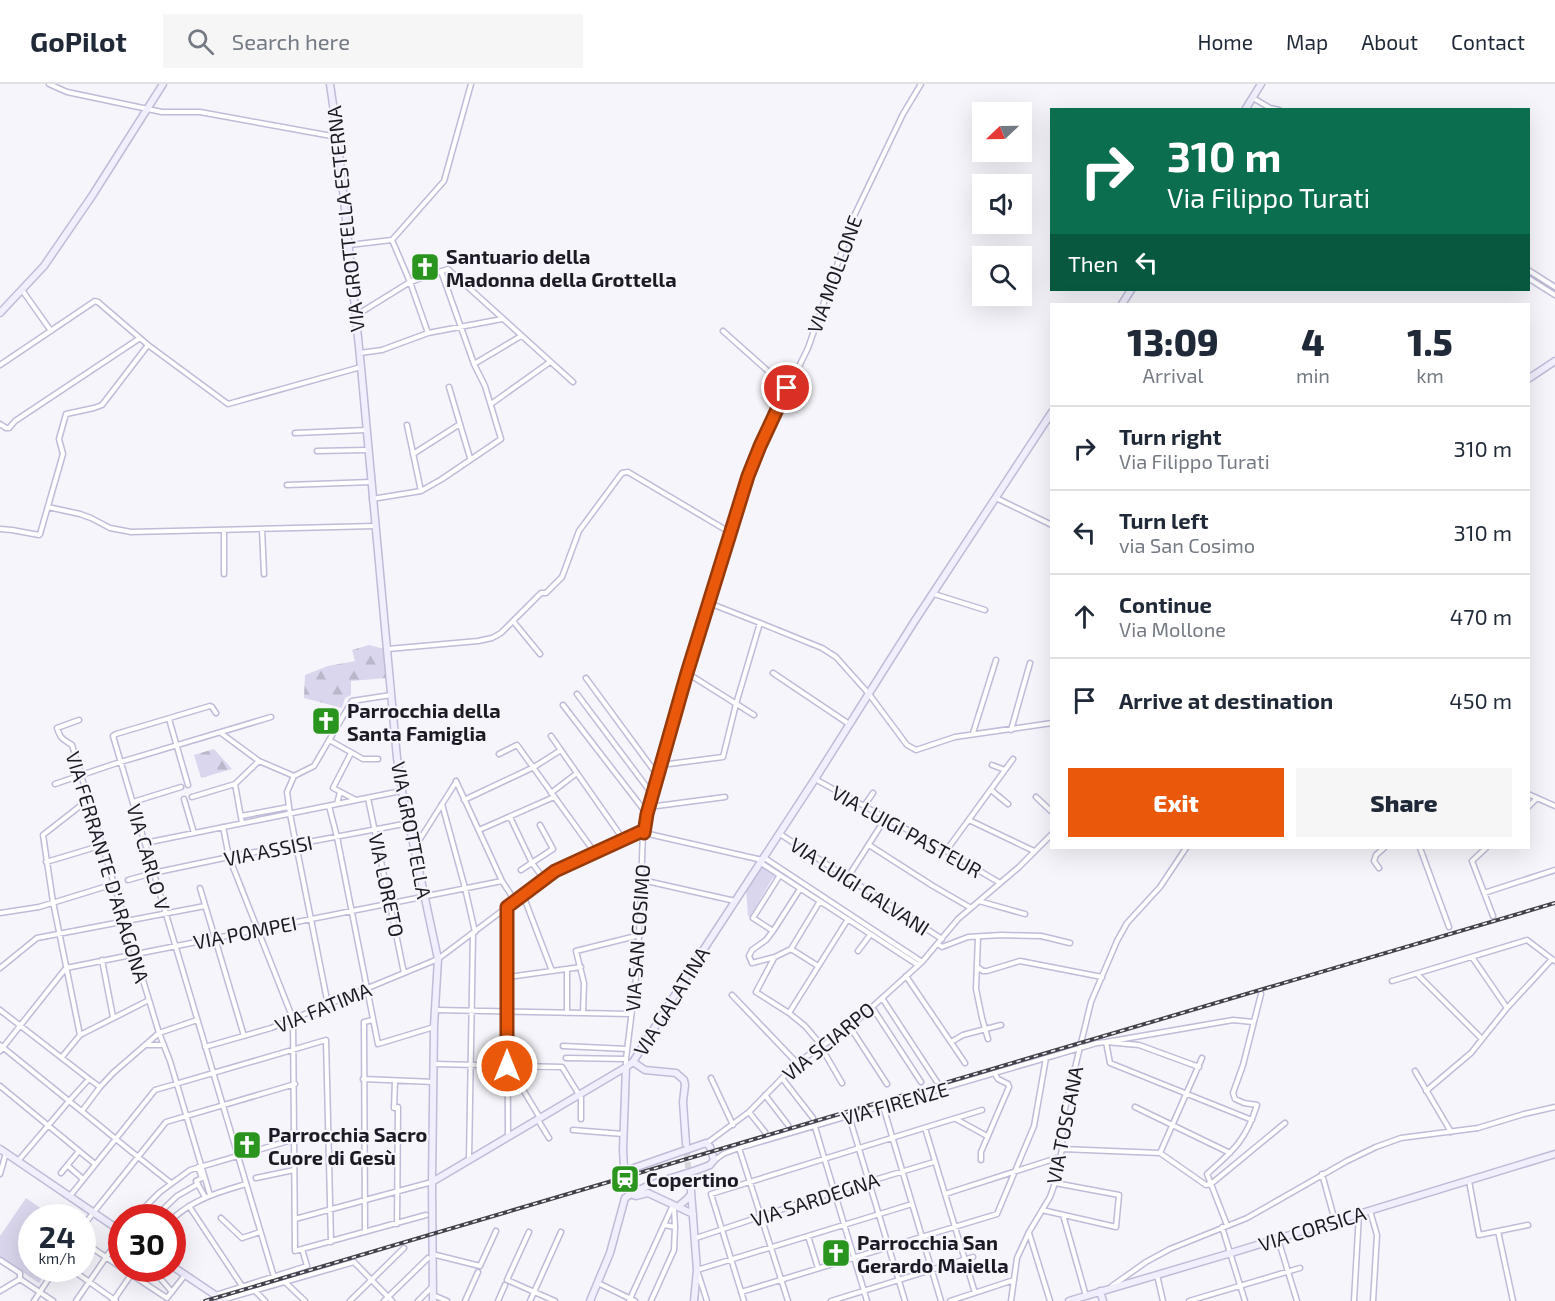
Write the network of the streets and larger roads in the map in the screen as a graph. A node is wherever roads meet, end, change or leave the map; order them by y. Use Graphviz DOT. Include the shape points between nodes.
graph roads {
  1 [pos="48,84"];
  2 [pos="163,84"];
  3 [pos="330,84"];
  4 [pos="471,84"];
  5 [pos="921,84"];
  6 [pos="1261,84"];
  7 [pos="1252,97"];
  8 [pos="1246,108"];
  9 [pos="1268,108"];
  10 [pos="147,109"];
  11 [pos="337,137"];
  12 [pos="392,240"];
  13 [pos="348,245"];
  14 [pos="441,271"];
  15 [pos="1530,271"];
  16 [pos="1530,279"];
  17 [pos="410,282"];
  18 [pos="1555,287"];
  19 [pos="22,290"];
  20 [pos="1555,295"];
  21 [pos="0,313"];
  22 [pos="355,316"];
  23 [pos="502,319"];
  24 [pos="460,327"];
  25 [pos="51,331"];
  26 [pos="723,331"];
  27 [pos="428,333"];
  28 [pos="521,336"];
  29 [pos="140,338"];
  30 [pos="148,345"];
  31 [pos="359,354"];
  32 [pos="1555,361"];
  33 [pos="550,362"];
  34 [pos="474,364"];
  35 [pos="0,365"];
  36 [pos="361,367"];
  37 [pos="1530,378"];
  38 [pos="573,382"];
  39 [pos="449,387"];
  40 [pos="787,388"];
  41 [pos="491,404"];
  42 [pos="1050,415"];
  43 [pos="0,424"];
  44 [pos="460,424"];
  45 [pos="407,425"];
  46 [pos="366,430"];
  47 [pos="296,433"];
  48 [pos="368,450"];
  49 [pos="317,452"];
  50 [pos="413,454"];
  51 [pos="471,458"];
  52 [pos="371,482"];
  53 [pos="287,485"];
  54 [pos="421,491"];
  55 [pos="995,498"];
  56 [pos="372,499"];
  57 [pos="48,507"];
  58 [pos="1050,524"];
  59 [pos="375,526"];
  60 [pos="0,529"];
  61 [pos="262,529"];
  62 [pos="224,530"];
  63 [pos="731,533"];
  64 [pos="224,573"];
  65 [pos="264,574"];
  66 [pos="933,594"];
  67 [pos="709,603"];
  68 [pos="985,610"];
  69 [pos="513,621"];
  70 [pos="760,623"];
  71 [pos="387,649"];
  72 [pos="540,654"];
  73 [pos="996,660"];
  74 [pos="1030,663"];
  75 [pos="687,673"];
  76 [pos="773,673"];
  77 [pos="586,678"];
  78 [pos="578,694"];
  79 [pos="869,694"];
  80 [pos="391,695"];
  81 [pos="735,704"];
  82 [pos="563,705"];
  83 [pos="216,713"];
  84 [pos="754,715"];
  85 [pos="271,717"];
  86 [pos="169,719"];
  87 [pos="79,720"];
  88 [pos="1050,723"];
  89 [pos="850,724"];
  90 [pos="1011,730"];
  91 [pos="220,733"];
  92 [pos="973,733"];
  93 [pos="551,736"];
  94 [pos="329,740"];
  95 [pos="177,746"];
  96 [pos="561,750"];
  97 [pos="351,753"];
  98 [pos="500,754"];
  99 [pos="378,759"];
  100 [pos="1013,759"];
  101 [pos="259,761"];
  102 [pos="121,762"];
  103 [pos="661,765"];
  104 [pos="992,765"];
  105 [pos="534,767"];
  106 [pos="1005,770"];
  107 [pos="82,774"];
  108 [pos="577,774"];
  109 [pos="294,776"];
  110 [pos="658,776"];
  111 [pos="815,779"];
  112 [pos="55,784"];
  113 [pos="235,784"];
  114 [pos="188,785"];
  115 [pos="181,787"];
  116 [pos="991,790"];
  117 [pos="402,791"];
  118 [pos="340,792"];
  119 [pos="873,793"];
  120 [pos="653,794"];
  121 [pos="552,795"];
  122 [pos="1530,795"];
  123 [pos="192,797"];
  124 [pos="724,797"];
  125 [pos="1036,797"];
  126 [pos="368,798"];
  127 [pos="1538,798"];
  128 [pos="89,799"];
  129 [pos="184,799"];
  130 [pos="356,800"];
  131 [pos="464,800"];
  132 [pos="133,802"];
  133 [pos="337,804"];
  134 [pos="442,804"];
  135 [pos="1008,804"];
  136 [pos="1530,805"];
  137 [pos="329,806"];
  138 [pos="864,806"];
  139 [pos="1555,806"];
  140 [pos="289,807"];
  141 [pos="649,807"];
  142 [pos="1050,810"];
  143 [pos="290,814"];
  144 [pos="647,814"];
  145 [pos="241,816"];
  146 [pos="510,817"];
  147 [pos="885,819"];
  148 [pos="969,820"];
  149 [pos="242,823"];
  150 [pos="409,823"];
  151 [pos="540,825"];
  152 [pos="223,827"];
  153 [pos="375,830"];
  154 [pos="479,830"];
  155 [pos="194,833"];
  156 [pos="644,833"];
  157 [pos="779,834"];
  158 [pos="1050,836"];
  159 [pos="337,837"];
  160 [pos="623,839"];
  161 [pos="145,843"];
  162 [pos="103,845"];
  163 [pos="295,845"];
  164 [pos="869,845"];
  165 [pos="414,849"];
  166 [pos="1185,849"];
  167 [pos="1383,849"];
  168 [pos="1420,849"];
  169 [pos="1485,849"];
  170 [pos="946,851"];
  171 [pos="1035,851"];
  172 [pos="595,853"];
  173 [pos="229,857"];
  174 [pos="762,860"];
  175 [pos="46,862"];
  176 [pos="532,863"];
  177 [pos="1379,868"];
  178 [pos="521,870"];
  179 [pos="1555,870"];
  180 [pos="153,873"];
  181 [pos="780,875"];
  182 [pos="848,878"];
  183 [pos="544,879"];
  184 [pos="128,880"];
  185 [pos="642,880"];
  186 [pos="501,881"];
  187 [pos="1000,883"];
  188 [pos="114,884"];
  189 [pos="200,888"];
  190 [pos="465,888"];
  191 [pos="800,889"];
  192 [pos="1484,893"];
  193 [pos="523,895"];
  194 [pos="424,896"];
  195 [pos="515,901"];
  196 [pos="735,901"];
  197 [pos="820,901"];
  198 [pos="978,901"];
  199 [pos="53,902"];
  200 [pos="390,903"];
  201 [pos="206,906"];
  202 [pos="507,907"];
  203 [pos="971,908"];
  204 [pos="351,911"];
  205 [pos="165,913"];
  206 [pos="0,914"];
  207 [pos="1025,914"];
  208 [pos="1493,916"];
  209 [pos="311,919"];
  210 [pos="848,919"];
  211 [pos="125,921"];
  212 [pos="1449,927"];
  213 [pos="258,929"];
  214 [pos="773,931"];
  215 [pos="474,933"];
  216 [pos="60,934"];
  217 [pos="870,934"];
  218 [pos="640,935"];
  219 [pos="978,937"];
  220 [pos="215,938"];
  221 [pos="942,939"];
  222 [pos="1070,943"];
  223 [pos="938,944"];
  224 [pos="175,946"];
  225 [pos="791,949"];
  226 [pos="858,951"];
  227 [pos="135,954"];
  228 [pos="775,957"];
  229 [pos="1472,957"];
  230 [pos="438,959"];
  231 [pos="102,960"];
  232 [pos="1554,960"];
  233 [pos="920,963"];
  234 [pos="818,966"];
  235 [pos="581,967"];
  236 [pos="977,967"];
  237 [pos="66,968"];
  238 [pos="0,969"];
  239 [pos="567,969"];
  240 [pos="552,971"];
  241 [pos="404,973"];
  242 [pos="1417,974"];
  243 [pos="906,976"];
  244 [pos="508,977"];
  245 [pos="1101,977"];
  246 [pos="1392,981"];
  247 [pos="367,989"];
  248 [pos="1260,994"];
  249 [pos="732,995"];
  250 [pos="882,998"];
  251 [pos="149,1000"];
  252 [pos="328,1005"];
  253 [pos="872,1007"];
  254 [pos="1507,1008"];
  255 [pos="0,1010"];
  256 [pos="436,1010"];
  257 [pos="472,1012"];
  258 [pos="507,1012"];
  259 [pos="567,1013"];
  260 [pos="583,1013"];
  261 [pos="789,1013"];
  262 [pos="631,1014"];
  263 [pos="113,1017"];
  264 [pos="293,1019"];
  265 [pos="197,1020"];
  266 [pos="373,1020"];
  267 [pos="1253,1022"];
  268 [pos="1001,1024"];
  269 [pos="20,1026"];
  270 [pos="434,1026"];
  271 [pos="850,1028"];
  272 [pos="985,1029"];
  273 [pos="159,1033"];
  274 [pos="80,1035"];
  275 [pos="244,1036"];
  276 [pos="1134,1037"];
  277 [pos="988,1039"];
  278 [pos="1482,1039"];
  279 [pos="951,1042"];
  280 [pos="1106,1042"];
  281 [pos="147,1045"];
  282 [pos="164,1045"];
  283 [pos="563,1046"];
  284 [pos="205,1047"];
  285 [pos="821,1047"];
  286 [pos="1143,1047"];
  287 [pos="1,1048"];
  288 [pos="295,1049"];
  289 [pos="627,1049"];
  290 [pos="1079,1049"];
  291 [pos="62,1057"];
  292 [pos="566,1058"];
  293 [pos="1046,1058"];
  294 [pos="1202,1058"];
  295 [pos="633,1062"];
  296 [pos="626,1063"];
  297 [pos="797,1063"];
  298 [pos="965,1063"];
  299 [pos="434,1064"];
  300 [pos="471,1065"];
  301 [pos="507,1066"];
  302 [pos="519,1066"];
  303 [pos="1199,1067"];
  304 [pos="1415,1071"];
  305 [pos="213,1072"];
  306 [pos="995,1074"];
  307 [pos="711,1078"];
  308 [pos="782,1078"];
  309 [pos="89,1079"];
  310 [pos="363,1079"];
  311 [pos="394,1081"];
  312 [pos="434,1082"];
  313 [pos="921,1082"];
  314 [pos="937,1082"];
  315 [pos="177,1083"];
  316 [pos="295,1083"];
  317 [pos="842,1083"];
  318 [pos="887,1084"];
  319 [pos="0,1086"];
  320 [pos="100,1087"];
  321 [pos="1426,1091"];
  322 [pos="1187,1094"];
  323 [pos="580,1095"];
  324 [pos="765,1095"];
  325 [pos="69,1101"];
  326 [pos="223,1105"];
  327 [pos="883,1106"];
  328 [pos="1135,1107"];
  329 [pos="1555,1107"];
  330 [pos="982,1110"];
  331 [pos="82,1111"];
  332 [pos="749,1112"];
  333 [pos="186,1116"];
  334 [pos="849,1116"];
  335 [pos="813,1118"];
  336 [pos="956,1118"];
  337 [pos="539,1119"];
  338 [pos="581,1119"];
  339 [pos="1252,1120"];
  340 [pos="1286,1123"];
  341 [pos="48,1125"];
  342 [pos="733,1125"];
  343 [pos="788,1125"];
  344 [pos="1173,1125"];
  345 [pos="815,1126"];
  346 [pos="925,1128"];
  347 [pos="573,1130"];
  348 [pos="765,1132"];
  349 [pos="1451,1132"];
  350 [pos="624,1134"];
  351 [pos="987,1136"];
  352 [pos="508,1137"];
  353 [pos="549,1138"];
  354 [pos="892,1138"];
  355 [pos="116,1139"];
  356 [pos="295,1139"];
  357 [pos="706,1143"];
  358 [pos="686,1144"];
  359 [pos="739,1148"];
  360 [pos="859,1148"];
  361 [pos="1062,1149"];
  362 [pos="3,1151"];
  363 [pos="80,1151"];
  364 [pos="1230,1153"];
  365 [pos="1160,1154"];
  366 [pos="1555,1154"];
  367 [pos="238,1155"];
  368 [pos="138,1156"];
  369 [pos="1060,1157"];
  370 [pos="824,1158"];
  371 [pos="469,1160"];
  372 [pos="981,1160"];
  373 [pos="18,1161"];
  374 [pos="714,1161"];
  375 [pos="934,1162"];
  376 [pos="95,1164"];
  377 [pos="68,1166"];
  378 [pos="200,1167"];
  379 [pos="294,1170"];
  380 [pos="1016,1170"];
  381 [pos="902,1172"];
  382 [pos="61,1173"];
  383 [pos="0,1174"];
  384 [pos="1322,1174"];
  385 [pos="256,1178"];
  386 [pos="690,1178"];
  387 [pos="83,1179"];
  388 [pos="1469,1180"];
  389 [pos="432,1182"];
  390 [pos="750,1182"];
  391 [pos="868,1182"];
  392 [pos="1055,1182"];
  393 [pos="171,1183"];
  394 [pos="198,1184"];
  395 [pos="246,1184"];
  396 [pos="1211,1184"];
  397 [pos="397,1192"];
  398 [pos="653,1192"];
  399 [pos="834,1192"];
  400 [pos="691,1194"];
  401 [pos="945,1194"];
  402 [pos="69,1196"];
  403 [pos="207,1196"];
  404 [pos="364,1201"];
  405 [pos="80,1204"];
  406 [pos="149,1204"];
  407 [pos="169,1204"];
  408 [pos="692,1204"];
  409 [pos="912,1204"];
  410 [pos="189,1206"];
  411 [pos="678,1206"];
  412 [pos="186,1208"];
  413 [pos="96,1209"];
  414 [pos="329,1210"];
  415 [pos="1042,1210"];
  416 [pos="1370,1210"];
  417 [pos="693,1214"];
  418 [pos="879,1214"];
  419 [pos="1359,1214"];
  420 [pos="426,1215"];
  421 [pos="1063,1215"];
  422 [pos="762,1217"];
  423 [pos="221,1218"];
  424 [pos="295,1219"];
  425 [pos="1335,1221"];
  426 [pos="397,1224"];
  427 [pos="663,1225"];
  428 [pos="844,1225"];
  429 [pos="1528,1225"];
  430 [pos="1224,1226"];
  431 [pos="675,1227"];
  432 [pos="955,1227"];
  433 [pos="722,1229"];
  434 [pos="496,1231"];
  435 [pos="1498,1231"];
  436 [pos="260,1232"];
  437 [pos="365,1232"];
  438 [pos="529,1232"];
  439 [pos="561,1232"];
  440 [pos="1029,1232"];
  441 [pos="808,1236"];
  442 [pos="922,1237"];
  443 [pos="696,1238"];
  444 [pos="1278,1238"];
  445 [pos="331,1242"];
  446 [pos="771,1247"];
  447 [pos="889,1247"];
  448 [pos="404,1248"];
  449 [pos="302,1249"];
  450 [pos="96,1251"];
  451 [pos="108,1253"];
  452 [pos="1231,1253"];
  453 [pos="436,1255"];
  454 [pos="105,1257"];
  455 [pos="973,1257"];
  456 [pos="428,1258"];
  457 [pos="854,1258"];
  458 [pos="108,1259"];
  459 [pos="731,1259"];
  460 [pos="0,1260"];
  461 [pos="964,1260"];
  462 [pos="818,1268"];
  463 [pos="1300,1268"];
  464 [pos="698,1270"];
  465 [pos="932,1270"];
  466 [pos="96,1271"];
  467 [pos="478,1272"];
  468 [pos="1288,1272"];
  469 [pos="18,1273"];
  470 [pos="1158,1275"];
  471 [pos="186,1276"];
  472 [pos="274,1277"];
  473 [pos="18,1280"];
  474 [pos="371,1280"];
  475 [pos="781,1280"];
  476 [pos="1014,1280"];
  477 [pos="898,1281"];
  478 [pos="24,1282"];
  479 [pos="47,1282"];
  480 [pos="89,1282"];
  481 [pos="126,1282"];
  482 [pos="143,1282"];
  483 [pos="163,1282"];
  484 [pos="180,1282"];
  485 [pos="506,1282"];
  486 [pos="286,1283"];
  487 [pos="597,1283"];
  488 [pos="243,1286"];
  489 [pos="434,1286"];
  490 [pos="1240,1286"];
  491 [pos="1109,1288"];
  492 [pos="0,1291"];
  493 [pos="255,1291"];
  494 [pos="864,1291"];
  495 [pos="1100,1291"];
  496 [pos="172,1292"];
  497 [pos="534,1292"];
  498 [pos="741,1292"];
  499 [pos="40,1293"];
  500 [pos="975,1293"];
  501 [pos="1086,1296"];
  502 [pos="433,1298"];
  503 [pos="220,1299"];
  504 [pos="390,1299"];
  505 [pos="114,1300"];
  506 [pos="631,1300"];
  507 [pos="34,1301"];
  508 [pos="53,1301"];
  509 [pos="75,1301"];
  510 [pos="265,1301"];
  511 [pos="305,1301"];
  512 [pos="350,1301"];
  513 [pos="384,1301"];
  514 [pos="418,1301"];
  515 [pos="447,1301"];
  516 [pos="465,1301"];
  517 [pos="498,1301"];
  518 [pos="530,1301"];
  519 [pos="555,1301"];
  520 [pos="590,1301"];
  521 [pos="651,1301"];
  522 [pos="694,1301"];
  523 [pos="707,1301"];
  524 [pos="744,1301"];
  525 [pos="788,1301"];
  526 [pos="831,1301"];
  527 [pos="867,1301"];
  528 [pos="905,1301"];
  529 [pos="941,1301"];
  530 [pos="950,1301"];
  531 [pos="1011,1301"];
  532 [pos="1050,1301"];
  533 [pos="1069,1301"];
  534 [pos="1103,1301"];
  535 [pos="1163,1301"];
  536 [pos="1189,1301"];
  537 [pos="1245,1301"];
  538 [pos="1297,1301"];
  539 [pos="1354,1301"];
  540 [pos="1373,1301"];
  541 [pos="1513,1301"];
  1 -- 10 [label="street" via="67,92"];
  2 -- 10 [label="street"];
  3 -- 11 [label="street, VIA GROTTELLA ESTERNA"];
  4 -- 12 [label="street" via="444,181"];
  5 -- 40 [label="street, VIA MOLLONE" via="855,214 808,348"];
  6 -- 7 [label="street"];
  7 -- 8 [label="street"];
  7 -- 9 [label="street"];
  10 -- 11 [label="street" via="201,112"];
  10 -- 19 [label="street" via="67,233"];
  11 -- 13 [label="street, VIA GROTTELLA ESTERNA"];
  12 -- 13 [label="street"];
  12 -- 17 [label="street"];
  13 -- 22 [label="street, VIA GROTTELLA ESTERNA"];
  14 -- 17 [label="street"];
  14 -- 23 [label="street" via="448,269"];
  14 -- 24 [label="street"];
  15 -- 18 [label="street"];
  16 -- 20 [label="street"];
  17 -- 22 [label="street"];
  17 -- 27 [label="street"];
  19 -- 21 [label="street"];
  19 -- 25 [label="street"];
  22 -- 31 [label="street, VIA GROTTELLA ESTERNA"];
  23 -- 24 [label="street"];
  23 -- 28 [label="street"];
  24 -- 27 [label="street"];
  24 -- 34 [label="street"];
  25 -- 29 [label="street" via="95,301"];
  25 -- 35 [label="street"];
  26 -- 40 [label="street"];
  27 -- 31 [label="street"];
  28 -- 33 [label="street"];
  28 -- 34 [label="street"];
  29 -- 30 [label="street"];
  29 -- 43 [label="street" via="9,428"];
  30 -- 36 [label="street" via="228,405"];
  30 -- 57 [label="street" via="102,405 66,414 59,439 63,454"];
  31 -- 36 [label="street, VIA GROTTELLA"];
  32 -- 37 [label="street"];
  33 -- 38 [label="street"];
  33 -- 41 [label="street"];
  34 -- 41 [label="street"];
  36 -- 46 [label="street, VIA GROTTELLA"];
  39 -- 44 [label="street"];
  40 -- 63 [label="street, VIA MOLLONE" via="753,461"];
  41 -- 51 [label="street" via="501,439"];
  42 -- 55 [label="street, VIA GALATINA"];
  44 -- 50 [label="street"];
  44 -- 51 [label="street"];
  45 -- 50 [label="street"];
  46 -- 47 [label="street"];
  46 -- 48 [label="street, VIA GROTTELLA"];
  48 -- 49 [label="street"];
  48 -- 52 [label="street, VIA GROTTELLA"];
  50 -- 54 [label="street"];
  51 -- 54 [label="street"];
  52 -- 53 [label="street"];
  52 -- 56 [label="street, VIA GROTTELLA"];
  54 -- 56 [label="street"];
  55 -- 58 [label="street"];
  55 -- 66 [label="street, VIA GALATINA"];
  56 -- 59 [label="street, VIA GROTTELLA"];
  57 -- 60 [label="street" via="39,535"];
  57 -- 62 [label="street" via="131,532"];
  59 -- 61 [label="street"];
  59 -- 71 [label="street, VIA GROTTELLA"];
  61 -- 62 [label="street"];
  61 -- 65 [label="street"];
  62 -- 64 [label="street"];
  63 -- 67 [label="street, VIA MOLLONE"];
  63 -- 69 [label="street" via="628,472 622,473 579,531 562,577"];
  66 -- 68 [label="street"];
  66 -- 79 [label="street, VIA GALATINA"];
  67 -- 70 [label="street"];
  67 -- 75 [label="street, VIA SAN COSIMO"];
  69 -- 71 [label="street" via="492,638"];
  69 -- 72 [label="street"];
  70 -- 79 [label="street" via="836,657"];
  70 -- 81 [label="street"];
  71 -- 80 [label="street, VIA GROTTELLA"];
  73 -- 92 [label="street"];
  74 -- 90 [label="street"];
  75 -- 81 [label="street"];
  75 -- 103 [label="street, VIA SAN COSIMO"];
  76 -- 89 [label="street"];
  77 -- 110 [label="street"];
  78 -- 120 [label="street"];
  79 -- 89 [label="street, VIA GALATINA"];
  79 -- 92 [label="street" via="907,746 916,750"];
  80 -- 94 [label="street" via="352,701"];
  80 -- 117 [label="street, VIA GROTTELLA"];
  81 -- 84 [label="street"];
  81 -- 103 [label="street" via="723,757"];
  82 -- 144 [label="street"];
  83 -- 86 [label="street" via="210,706"];
  85 -- 91 [label="street"];
  86 -- 95 [label="street"];
  86 -- 102 [label="street, VIA CARLO V" via="113,736"];
  87 -- 107 [label="street, VIA FERRANTE D'ARAGONA" via="57,728 64,741 72,745"];
  88 -- 90 [label="street"];
  89 -- 111 [label="street, VIA GALATINA"];
  90 -- 92 [label="street"];
  91 -- 95 [label="street"];
  91 -- 101 [label="street"];
  93 -- 96 [label="street"];
  94 -- 97 [label="street"];
  94 -- 109 [label="street" via="314,766"];
  95 -- 102 [label="street"];
  95 -- 114 [label="street"];
  96 -- 105 [label="street"];
  96 -- 108 [label="street"];
  97 -- 99 [label="street" via="363,759"];
  97 -- 118 [label="street" via="333,788"];
  98 -- 105 [label="street" via="517,745"];
  100 -- 106 [label="street"];
  101 -- 109 [label="street"];
  101 -- 113 [label="street"];
  102 -- 107 [label="street"];
  102 -- 132 [label="street, VIA CARLO V"];
  103 -- 110 [label="street, VIA SAN COSIMO"];
  104 -- 106 [label="street"];
  105 -- 121 [label="street"];
  105 -- 131 [label="street"];
  106 -- 116 [label="street"];
  107 -- 112 [label="street"];
  107 -- 128 [label="street, VIA FERRANTE D'ARAGONA"];
  108 -- 121 [label="street"];
  108 -- 160 [label="street"];
  109 -- 140 [label="street" via="287,792"];
  110 -- 120 [label="street, VIA SAN COSIMO"];
  111 -- 138 [label="street, VIA LUIGI PASTEUR"];
  111 -- 157 [label="street, VIA GALATINA"];
  113 -- 123 [label="street"];
  113 -- 145 [label="street"];
  115 -- 132 [label="street"];
  116 -- 135 [label="street"];
  116 -- 148 [label="street"];
  117 -- 126 [label="street"];
  117 -- 150 [label="street, VIA GROTTELLA"];
  118 -- 130 [label="street"];
  118 -- 133 [label="street"];
  119 -- 138 [label="street"];
  120 -- 141 [label="street, VIA SAN COSIMO"];
  121 -- 146 [label="street"];
  121 -- 172 [label="street"];
  122 -- 127 [label="street"];
  124 -- 141 [label="street"];
  125 -- 142 [label="street"];
  126 -- 130 [label="street"];
  126 -- 153 [label="street, VIA LORETO"];
  127 -- 136 [label="street"];
  127 -- 139 [label="street"];
  128 -- 162 [label="street, VIA FERRANTE D'ARAGONA"];
  128 -- 175 [label="street" via="43,835"];
  129 -- 155 [label="street"];
  130 -- 133 [label="street"];
  131 -- 134 [label="street" via="456,781"];
  131 -- 154 [label="street"];
  132 -- 161 [label="street, VIA CARLO V"];
  133 -- 137 [label="street"];
  134 -- 165 [label="street"];
  134 -- 190 [label="street"];
  137 -- 143 [label="street"];
  137 -- 159 [label="street"];
  138 -- 147 [label="street, VIA LUIGI PASTEUR"];
  140 -- 143 [label="street"];
  140 -- 145 [label="street"];
  141 -- 144 [label="street, VIA SAN COSIMO"];
  143 -- 149 [label="street"];
  143 -- 163 [label="street"];
  144 -- 156 [label="street, VIA SAN COSIMO"];
  145 -- 149 [label="street"];
  146 -- 154 [label="street"];
  146 -- 176 [label="street"];
  147 -- 164 [label="street"];
  147 -- 170 [label="street, VIA LUIGI PASTEUR"];
  148 -- 170 [label="street"];
  148 -- 171 [label="street"];
  149 -- 152 [label="street"];
  150 -- 153 [label="street, VIA ASSISI"];
  150 -- 165 [label="street, VIA GROTTELLA"];
  151 -- 176 [label="street" via="553,849"];
  152 -- 155 [label="street"];
  152 -- 173 [label="street"];
  153 -- 159 [label="street, VIA ASSISI"];
  153 -- 200 [label="street, VIA LORETO"];
  154 -- 186 [label="street"];
  155 -- 161 [label="street"];
  156 -- 160 [label="street, VIA FATIMA"];
  156 -- 174 [label="street"];
  156 -- 185 [label="street, VIA SAN COSIMO"];
  157 -- 174 [label="street, VIA GALATINA"];
  157 -- 182 [label="street, VIA LUIGI GALVANI"];
  158 -- 171 [label="street, VIA SCIARPO"];
  159 -- 163 [label="street, VIA ASSISI"];
  159 -- 204 [label="street"];
  160 -- 172 [label="street, VIA FATIMA"];
  161 -- 180 [label="street, VIA CARLO V"];
  162 -- 175 [label="street"];
  162 -- 188 [label="street, VIA FERRANTE D'ARAGONA"];
  163 -- 173 [label="street, VIA ASSISI"];
  163 -- 209 [label="street"];
  164 -- 182 [label="street"];
  164 -- 203 [label="street"];
  165 -- 194 [label="street, VIA GROTTELLA"];
  166 -- 245 [label="street, VIA TOSCANA" via="1160,886 1126,923"];
  167 -- 177 [label="street" via="1374,858"];
  168 -- 212 [label="street"];
  169 -- 192 [label="street" via="1472,861"];
  170 -- 187 [label="street, VIA LUIGI PASTEUR"];
  171 -- 187 [label="street, VIA SCIARPO"];
  172 -- 183 [label="street, VIA FATIMA"];
  173 -- 180 [label="street, VIA ASSISI"];
  173 -- 213 [label="street"];
  174 -- 181 [label="street"];
  174 -- 196 [label="street, VIA GALATINA"];
  174 -- 233 [label="street"];
  175 -- 199 [label="street"];
  176 -- 178 [label="street"];
  176 -- 183 [label="street"];
  179 -- 192 [label="street"];
  180 -- 184 [label="street, VIA ASSISI"];
  180 -- 205 [label="street, VIA CARLO V"];
  181 -- 191 [label="street"];
  181 -- 214 [label="street" via="753,918"];
  182 -- 221 [label="street, VIA LUIGI GALVANI"];
  183 -- 193 [label="street, VIA FATIMA"];
  185 -- 196 [label="street"];
  185 -- 218 [label="street, VIA SAN COSIMO"];
  186 -- 190 [label="street, VIA POMPEI"];
  186 -- 195 [label="street"];
  187 -- 198 [label="street, VIA SCIARPO"];
  188 -- 199 [label="street"];
  188 -- 211 [label="street, VIA FERRANTE D'ARAGONA"];
  189 -- 201 [label="street"];
  190 -- 194 [label="street, VIA POMPEI"];
  190 -- 215 [label="street"];
  191 -- 197 [label="street"];
  191 -- 214 [label="street"];
  192 -- 208 [label="street"];
  193 -- 195 [label="street, VIA FATIMA"];
  193 -- 240 [label="street"];
  194 -- 200 [label="street, VIA POMPEI"];
  194 -- 230 [label="street, VIA GROTTELLA"];
  195 -- 202 [label="street, VIA FATIMA"];
  196 -- 295 [label="street, VIA GALATINA"];
  197 -- 210 [label="street"];
  197 -- 225 [label="street"];
  198 -- 203 [label="street, VIA SCIARPO"];
  198 -- 207 [label="street"];
  199 -- 206 [label="street"];
  199 -- 216 [label="street"];
  200 -- 204 [label="street, VIA POMPEI"];
  200 -- 241 [label="street, VIA LORETO"];
  201 -- 205 [label="street"];
  201 -- 220 [label="street"];
  202 -- 215 [label="street, VIA FATIMA"];
  202 -- 244 [label="street"];
  203 -- 221 [label="street, VIA SCIARPO"];
  204 -- 209 [label="street, VIA POMPEI"];
  204 -- 247 [label="street"];
  205 -- 211 [label="street"];
  205 -- 224 [label="street, VIA CARLO V"];
  209 -- 213 [label="street, VIA POMPEI"];
  209 -- 252 [label="street"];
  210 -- 217 [label="street"];
  210 -- 234 [label="street"];
  211 -- 216 [label="street"];
  211 -- 227 [label="street, VIA FERRANTE D'ARAGONA"];
  213 -- 220 [label="street, VIA POMPEI"];
  213 -- 264 [label="street"];
  214 -- 228 [label="street" via="749,956 752,963"];
  215 -- 230 [label="street, VIA FATIMA"];
  215 -- 257 [label="street"];
  216 -- 237 [label="street"];
  216 -- 238 [label="street" via="37,938"];
  217 -- 226 [label="street"];
  217 -- 233 [label="street"];
  218 -- 235 [label="street" via="576,951"];
  218 -- 262 [label="street, VIA SAN COSIMO"];
  219 -- 222 [label="street" via="1029,934"];
  219 -- 223 [label="street" via="942,947"];
  219 -- 236 [label="street"];
  220 -- 224 [label="street, VIA POMPEI"];
  220 -- 275 [label="street"];
  221 -- 223 [label="street, VIA SCIARPO"];
  223 -- 233 [label="street, VIA SCIARPO"];
  224 -- 227 [label="street, VIA POMPEI"];
  224 -- 265 [label="street, VIA CARLO V"];
  225 -- 228 [label="street"];
  225 -- 234 [label="street"];
  227 -- 231 [label="street, VIA POMPEI"];
  227 -- 251 [label="street, VIA FERRANTE D'ARAGONA"];
  228 -- 261 [label="street" via="756,992"];
  229 -- 232 [label="street" via="1527,940"];
  229 -- 242 [label="street"];
  229 -- 254 [label="street"];
  230 -- 241 [label="street, VIA FATIMA"];
  230 -- 256 [label="street, VIA GROTTELLA"];
  231 -- 237 [label="street, VIA POMPEI"];
  231 -- 263 [label="street"];
  232 -- 254 [label="street"];
  233 -- 243 [label="street, VIA SCIARPO"];
  234 -- 261 [label="street"];
  235 -- 239 [label="street"];
  235 -- 260 [label="street"];
  236 -- 245 [label="street" via="987,971 1020,961"];
  236 -- 272 [label="street" via="976,989"];
  237 -- 269 [label="street"];
  237 -- 274 [label="street"];
  239 -- 240 [label="street"];
  239 -- 259 [label="street"];
  240 -- 244 [label="street"];
  241 -- 247 [label="street, VIA FATIMA"];
  242 -- 246 [label="street"];
  242 -- 278 [label="street"];
  243 -- 250 [label="street, VIA SCIARPO"];
  243 -- 279 [label="street"];
  244 -- 258 [label="street"];
  245 -- 290 [label="street, VIA TOSCANA"];
  247 -- 252 [label="street, VIA FATIMA"];
  247 -- 266 [label="street"];
  248 -- 267 [label="street"];
  249 -- 297 [label="street"];
  250 -- 253 [label="street, VIA SCIARPO"];
  250 -- 314 [label="street"];
  251 -- 263 [label="street"];
  251 -- 273 [label="street, VIA FERRANTE D'ARAGONA"];
  252 -- 264 [label="street, VIA FATIMA"];
  253 -- 271 [label="street, VIA SCIARPO"];
  253 -- 313 [label="street"];
  254 -- 278 [label="street"];
  255 -- 269 [label="street"];
  256 -- 257 [label="street"];
  256 -- 270 [label="street, VIA GROTTELLA"];
  257 -- 258 [label="street"];
  257 -- 300 [label="street"];
  258 -- 259 [label="street"];
  258 -- 301 [label="street"];
  259 -- 260 [label="street"];
  260 -- 262 [label="street"];
  261 -- 285 [label="street"];
  262 -- 289 [label="street, VIA SAN COSIMO"];
  263 -- 274 [label="street"];
  264 -- 275 [label="street, VIA FATIMA"];
  264 -- 288 [label="street"];
  265 -- 273 [label="street"];
  265 -- 284 [label="street, VIA CARLO V"];
  266 -- 270 [label="street" via="378,1044"];
  266 -- 310 [label="street" via="364,1022"];
  267 -- 276 [label="street, VIA FIRENZE" via="1233,1020"];
  267 -- 339 [label="street" via="1233,1093 1235,1099 1257,1105"];
  268 -- 272 [label="street"];
  269 -- 287 [label="street"];
  269 -- 291 [label="street"];
  270 -- 299 [label="street, VIA GROTTELLA"];
  271 -- 285 [label="street, VIA SCIARPO"];
  271 -- 318 [label="street"];
  272 -- 277 [label="street"];
  272 -- 279 [label="street"];
  273 -- 281 [label="street"];
  273 -- 282 [label="street, VIA FERRANTE D'ARAGONA"];
  274 -- 291 [label="street"];
  275 -- 284 [label="street, VIA FATIMA"];
  276 -- 280 [label="street, VIA FIRENZE"];
  276 -- 286 [label="street"];
  278 -- 321 [label="street"];
  279 -- 298 [label="street"];
  280 -- 286 [label="street"];
  280 -- 290 [label="street, VIA FIRENZE"];
  280 -- 322 [label="street" via="1110,1064"];
  281 -- 282 [label="street"];
  281 -- 320 [label="street"];
  282 -- 315 [label="street, VIA FERRANTE D'ARAGONA"];
  283 -- 289 [label="street"];
  284 -- 305 [label="street, VIA CARLO V"];
  285 -- 297 [label="street, VIA SCIARPO"];
  285 -- 317 [label="street"];
  286 -- 303 [label="street"];
  287 -- 325 [label="street"];
  288 -- 305 [label="street"];
  288 -- 316 [label="street"];
  288 -- 414 [label="street" via="326,1040"];
  289 -- 296 [label="street, VIA SAN COSIMO"];
  290 -- 293 [label="street, VIA FIRENZE"];
  290 -- 361 [label="street, VIA TOSCANA" via="1063,1117"];
  291 -- 309 [label="street"];
  292 -- 296 [label="street"];
  293 -- 306 [label="street, VIA FIRENZE"];
  293 -- 380 [label="street" via="1034,1126"];
  294 -- 303 [label="street"];
  295 -- 296 [label="street, VIA GALATINA"];
  295 -- 358 [label="street" via="645,1070 676,1072 684,1080"];
  296 -- 323 [label="street"];
  296 -- 350 [label="street, VIA GALATINA"];
  297 -- 308 [label="street, VIA SCIARPO"];
  299 -- 300 [label="street"];
  299 -- 312 [label="street, VIA GROTTELLA"];
  300 -- 301 [label="street"];
  300 -- 371 [label="street"];
  301 -- 302 [label="street"];
  301 -- 352 [label="street"];
  302 -- 323 [label="street" via="562,1066"];
  302 -- 337 [label="street" via="522,1088"];
  303 -- 322 [label="street"];
  304 -- 321 [label="street"];
  305 -- 315 [label="street"];
  305 -- 326 [label="street, VIA CARLO V"];
  306 -- 327 [label="street, VIA FIRENZE"];
  306 -- 351 [label="street" via="1009,1086"];
  307 -- 342 [label="street"];
  308 -- 324 [label="street, VIA SCIARPO"];
  308 -- 335 [label="street"];
  309 -- 320 [label="street"];
  309 -- 325 [label="street"];
  310 -- 311 [label="street"];
  310 -- 404 [label="street"];
  311 -- 312 [label="street"];
  311 -- 397 [label="street" via="394,1107 398,1107"];
  312 -- 389 [label="street, VIA GROTTELLA"];
  315 -- 333 [label="street, VIA FERRANTE D'ARAGONA"];
  315 -- 355 [label="street" via="155,1090"];
  316 -- 326 [label="street"];
  316 -- 356 [label="street"];
  319 -- 341 [label="street"];
  320 -- 331 [label="street"];
  321 -- 349 [label="street"];
  322 -- 339 [label="street"];
  322 -- 344 [label="street"];
  323 -- 337 [label="street"];
  323 -- 338 [label="street"];
  324 -- 332 [label="street, VIA SCIARPO"];
  324 -- 343 [label="street"];
  325 -- 331 [label="street"];
  325 -- 341 [label="street"];
  326 -- 333 [label="street"];
  326 -- 367 [label="street, VIA CARLO V"];
  327 -- 334 [label="street, VIA FIRENZE"];
  327 -- 354 [label="street"];
  328 -- 344 [label="street"];
  329 -- 349 [label="street"];
  330 -- 336 [label="street"];
  331 -- 355 [label="street"];
  332 -- 342 [label="street, VIA SCIARPO"];
  332 -- 348 [label="street"];
  333 -- 368 [label="street" via="166,1122"];
  333 -- 378 [label="street, VIA FERRANTE D'ARAGONA"];
  334 -- 345 [label="street, VIA FIRENZE"];
  334 -- 360 [label="street"];
  336 -- 346 [label="street"];
  336 -- 351 [label="street"];
  337 -- 352 [label="street"];
  337 -- 353 [label="street"];
  339 -- 364 [label="street" via="1243,1139"];
  340 -- 396 [label="street"];
  341 -- 363 [label="street"];
  341 -- 373 [label="street"];
  342 -- 357 [label="street, VIA SCIARPO"];
  344 -- 364 [label="street"];
  344 -- 365 [label="street"];
  345 -- 359 [label="street, VIA FIRENZE"];
  345 -- 370 [label="street"];
  346 -- 354 [label="street"];
  346 -- 375 [label="street"];
  347 -- 350 [label="street"];
  349 -- 384 [label="street" via="1401,1138"];
  350 -- 357 [label="street, VIA GALATINA" via="624,1167 628,1170"];
  351 -- 372 [label="street"];
  352 -- 371 [label="street"];
  354 -- 360 [label="street"];
  354 -- 381 [label="street"];
  355 -- 368 [label="street"];
  355 -- 376 [label="street"];
  356 -- 367 [label="street"];
  356 -- 379 [label="street"];
  357 -- 374 [label="street"];
  359 -- 374 [label="street, VIA FIRENZE"];
  359 -- 390 [label="street"];
  360 -- 370 [label="street"];
  360 -- 391 [label="street"];
  361 -- 365 [label="street"];
  361 -- 369 [label="street, VIA TOSCANA"];
  362 -- 373 [label="street"];
  362 -- 383 [label="street"];
  363 -- 376 [label="street"];
  363 -- 377 [label="street"];
  364 -- 396 [label="street" via="1207,1174"];
  365 -- 396 [label="street" via="1206,1185"];
  366 -- 388 [label="street, VIA CORSICA"];
  367 -- 378 [label="street"];
  367 -- 395 [label="street, VIA CARLO V"];
  368 -- 393 [label="street"];
  368 -- 413 [label="street"];
  369 -- 380 [label="street"];
  369 -- 392 [label="street, VIA TOSCANA"];
  370 -- 390 [label="street"];
  370 -- 399 [label="street"];
  371 -- 389 [label="street"];
  373 -- 402 [label="street"];
  374 -- 398 [label="street" via="657,1184"];
  375 -- 381 [label="street, VIA SARDEGNA"];
  375 -- 401 [label="street"];
  376 -- 387 [label="street"];
  377 -- 382 [label="street"];
  377 -- 387 [label="street"];
  378 -- 393 [label="street"];
  378 -- 394 [label="street" via="202,1178 196,1181"];
  378 -- 403 [label="street, VIA FERRANTE D'ARAGONA"];
  379 -- 385 [label="street"];
  379 -- 424 [label="street"];
  380 -- 401 [label="street"];
  380 -- 432 [label="street" via="997,1214"];
  381 -- 391 [label="street, VIA SARDEGNA"];
  381 -- 409 [label="street"];
  384 -- 425 [label="street"];
  384 -- 430 [label="street" via="1247,1218"];
  386 -- 400 [label="street"];
  387 -- 402 [label="street"];
  388 -- 416 [label="street, VIA CORSICA"];
  388 -- 435 [label="street" via="1479,1235"];
  389 -- 397 [label="street"];
  389 -- 489 [label="street, VIA GROTTELLA"];
  390 -- 422 [label="street"];
  390 -- 433 [label="street" via="711,1194"];
  391 -- 399 [label="street, VIA SARDEGNA"];
  391 -- 418 [label="street"];
  392 -- 415 [label="street, VIA TOSCANA"];
  392 -- 421 [label="street" via="1119,1195 1116,1227"];
  393 -- 406 [label="street"];
  394 -- 403 [label="street"];
  394 -- 407 [label="street"];
  395 -- 403 [label="street"];
  395 -- 436 [label="street, VIA CARLO V"];
  396 -- 430 [label="street"];
  397 -- 404 [label="street"];
  397 -- 426 [label="street"];
  398 -- 411 [label="street"];
  398 -- 487 [label="street" via="625,1198"];
  399 -- 422 [label="street, VIA SARDEGNA"];
  399 -- 428 [label="street"];
  400 -- 408 [label="street"];
  400 -- 411 [label="street"];
  401 -- 432 [label="street"];
  402 -- 405 [label="street"];
  403 -- 410 [label="street"];
  404 -- 414 [label="street"];
  404 -- 437 [label="street"];
  408 -- 411 [label="street"];
  408 -- 417 [label="street"];
  409 -- 418 [label="street"];
  409 -- 442 [label="street"];
  410 -- 412 [label="street"];
  410 -- 488 [label="street"];
  411 -- 417 [label="street"];
  411 -- 427 [label="street"];
  411 -- 431 [label="street"];
  414 -- 424 [label="street"];
  414 -- 445 [label="street"];
  415 -- 421 [label="street"];
  415 -- 440 [label="street, VIA TOSCANA"];
  416 -- 419 [label="street, VIA CORSICA"];
  416 -- 540 [label="street" via="1377,1235"];
  417 -- 443 [label="street"];
  418 -- 428 [label="street"];
  418 -- 447 [label="street"];
  419 -- 425 [label="street, VIA CORSICA"];
  419 -- 539 [label="street"];
  420 -- 426 [label="street"];
  421 -- 501 [label="street"];
  422 -- 433 [label="street, VIA SARDEGNA"];
  422 -- 446 [label="street"];
  423 -- 436 [label="street" via="242,1238"];
  424 -- 449 [label="street" via="295,1251"];
  425 -- 444 [label="street, VIA CORSICA"];
  426 -- 437 [label="street"];
  427 -- 431 [label="street"];
  427 -- 506 [label="street"];
  428 -- 441 [label="street"];
  428 -- 457 [label="street"];
  429 -- 435 [label="street"];
  430 -- 452 [label="street"];
  430 -- 491 [label="street" via="1170,1249"];
  431 -- 521 [label="street" via="675,1250"];
  432 -- 442 [label="street"];
  432 -- 461 [label="street"];
  433 -- 443 [label="street, VIA SARDEGNA"];
  433 -- 459 [label="street"];
  434 -- 453 [label="street" via="480,1266"];
  435 -- 541 [label="street"];
  436 -- 472 [label="street, VIA CARLO V"];
  437 -- 445 [label="street"];
  438 -- 485 [label="street"];
  439 -- 497 [label="street"];
  440 -- 476 [label="street, VIA TOSCANA" via="1017,1258"];
  440 -- 532 [label="street"];
  441 -- 446 [label="street"];
  441 -- 462 [label="street"];
  442 -- 447 [label="street"];
  442 -- 465 [label="street"];
  443 -- 464 [label="street"];
  444 -- 452 [label="street, VIA CORSICA"];
  444 -- 468 [label="street"];
  445 -- 449 [label="street"];
  446 -- 459 [label="street"];
  446 -- 475 [label="street"];
  447 -- 457 [label="street"];
  447 -- 477 [label="street"];
  448 -- 474 [label="street"];
  449 -- 472 [label="street" via="307,1266"];
  450 -- 454 [label="street"];
  451 -- 454 [label="street"];
  452 -- 470 [label="street, VIA CORSICA"];
  452 -- 490 [label="street"];
  454 -- 458 [label="street"];
  454 -- 466 [label="street"];
  455 -- 461 [label="street"];
  456 -- 504 [label="street"];
  457 -- 462 [label="street"];
  457 -- 494 [label="street"];
  459 -- 464 [label="street"];
  459 -- 498 [label="street"];
  460 -- 469 [label="street"];
  461 -- 465 [label="street"];
  461 -- 500 [label="street"];
  462 -- 475 [label="street"];
  463 -- 468 [label="street"];
  464 -- 522 [label="street"];
  464 -- 523 [label="street"];
  465 -- 477 [label="street"];
  465 -- 529 [label="street"];
  467 -- 516 [label="street"];
  468 -- 490 [label="street"];
  468 -- 538 [label="street"];
  470 -- 491 [label="street, VIA CORSICA"];
  470 -- 535 [label="street"];
  471 -- 503 [label="street"];
  472 -- 488 [label="street"];
  473 -- 492 [label="street"];
  474 -- 486 [label="street" via="354,1262"];
  474 -- 504 [label="street"];
  474 -- 512 [label="street"];
  475 -- 498 [label="street"];
  475 -- 525 [label="street"];
  476 -- 500 [label="street"];
  476 -- 531 [label="street, VIA TOSCANA"];
  477 -- 494 [label="street"];
  477 -- 528 [label="street"];
  478 -- 499 [label="street"];
  479 -- 499 [label="street"];
  480 -- 505 [label="street"];
  480 -- 509 [label="street"];
  481 -- 505 [label="street"];
  482 -- 496 [label="street" via="167,1298"];
  483 -- 496 [label="street"];
  484 -- 496 [label="street"];
  485 -- 497 [label="street"];
  485 -- 517 [label="street"];
  486 -- 493 [label="street"];
  486 -- 511 [label="street"];
  487 -- 506 [label="street"];
  487 -- 520 [label="street"];
  488 -- 503 [label="street"];
  489 -- 502 [label="street, VIA GROTTELLA"];
  489 -- 514 [label="street"];
  490 -- 536 [label="street"];
  490 -- 537 [label="street"];
  491 -- 495 [label="street, VIA CORSICA"];
  493 -- 503 [label="street"];
  493 -- 510 [label="street"];
  494 -- 526 [label="street"];
  494 -- 527 [label="street"];
  495 -- 501 [label="street, VIA CORSICA"];
  495 -- 534 [label="street"];
  497 -- 518 [label="street"];
  497 -- 519 [label="street"];
  498 -- 524 [label="street"];
  499 -- 507 [label="street"];
  499 -- 508 [label="street"];
  500 -- 530 [label="street"];
  501 -- 533 [label="street, VIA CORSICA"];
  502 -- 515 [label="street"];
  504 -- 513 [label="street"];
}
